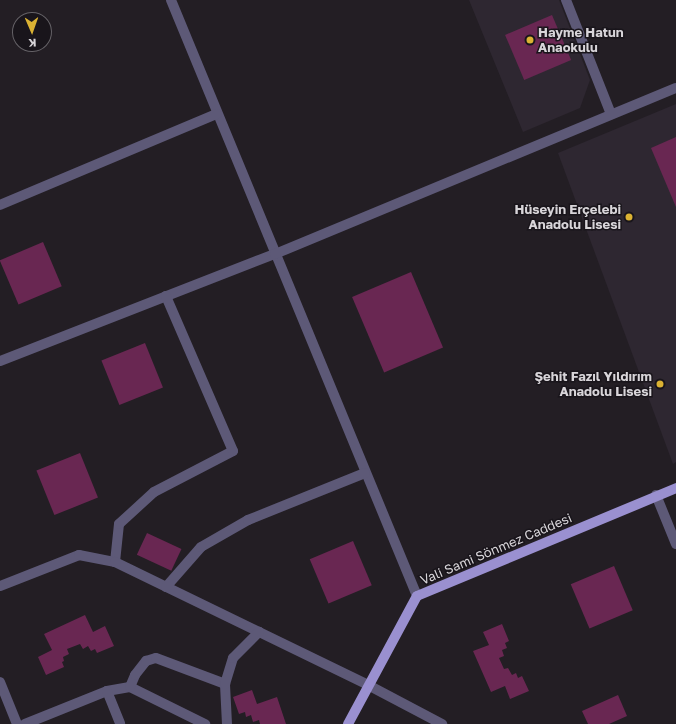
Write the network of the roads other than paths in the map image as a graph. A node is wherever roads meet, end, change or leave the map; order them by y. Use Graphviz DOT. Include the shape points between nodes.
graph roads {
  1 [pos="171,0"];
  2 [pos="566,0"];
  3 [pos="676,88"];
  4 [pos="217,114"];
  5 [pos="611,114"];
  6 [pos="0,205"];
  7 [pos="275,254"];
  8 [pos="166,296"];
  9 [pos="0,361"];
  10 [pos="365,473"];
  11 [pos="676,488"];
  12 [pos="656,496"];
  13 [pos="676,544"];
  14 [pos="115,562"];
  15 [pos="0,586"];
  16 [pos="166,587"];
  17 [pos="417,596"];
  18 [pos="258,632"];
  19 [pos="0,682"];
  20 [pos="224,684"];
  21 [pos="368,685"];
  22 [pos="130,687"];
  23 [pos="107,691"];
  24 [pos="17,724"];
  25 [pos="25,724"];
  26 [pos="120,724"];
  27 [pos="205,724"];
  28 [pos="227,724"];
  29 [pos="348,724"];
  30 [pos="442,724"];
  1 -- 4 [label="street"];
  2 -- 5 [label="street"];
  3 -- 5 [label="street"];
  4 -- 6 [label="street"];
  4 -- 7 [label="street"];
  5 -- 7 [label="street"];
  7 -- 8 [label="street"];
  7 -- 10 [label="street"];
  8 -- 9 [label="street"];
  8 -- 14 [label="street" via="233,451 148,497 120,524"];
  10 -- 16 [label="street" via="248,520 201,547"];
  10 -- 17 [label="street"];
  11 -- 12 [label="main road, Vali Sami Sönmez Caddesi"];
  12 -- 13 [label="street"];
  12 -- 17 [label="main road, Vali Sami Sönmez Caddesi"];
  14 -- 15 [label="street" via="79,555"];
  14 -- 16 [label="street"];
  16 -- 18 [label="street"];
  17 -- 21 [label="main road, Vali Sami Sönmez Caddesi"];
  18 -- 20 [label="street" via="233,658"];
  18 -- 21 [label="street"];
  19 -- 24 [label="street"];
  20 -- 22 [label="street" via="156,658 146,661 135,675"];
  20 -- 28 [label="street"];
  21 -- 29 [label="main road, Vali Sami Sönmez Caddesi"];
  21 -- 30 [label="street"];
  22 -- 23 [label="street"];
  22 -- 27 [label="street"];
  23 -- 25 [label="street"];
  23 -- 26 [label="street"];
}
